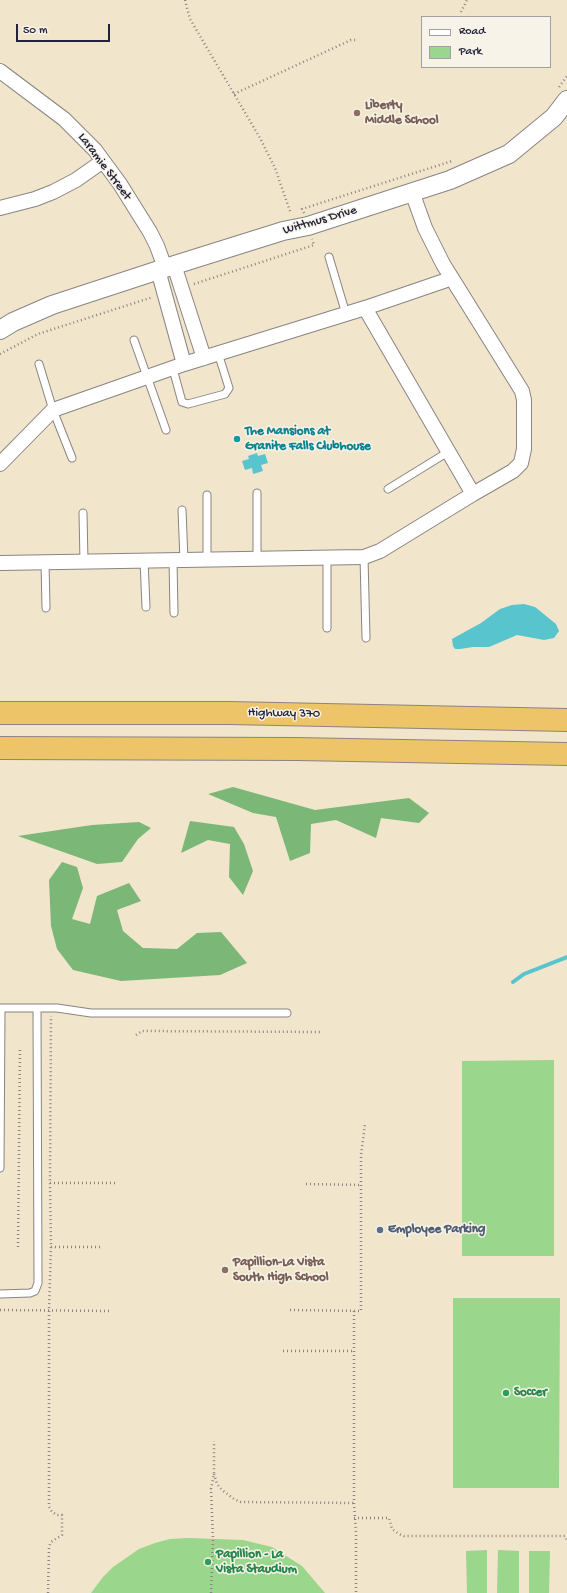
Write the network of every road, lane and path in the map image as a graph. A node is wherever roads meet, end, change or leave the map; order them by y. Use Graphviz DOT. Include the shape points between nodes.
graph roads {
  1 [pos="185,0"];
  2 [pos="467,0"];
  3 [pos="461,12"];
  4 [pos="356,40"];
  5 [pos="0,70"];
  6 [pos="234,94"];
  7 [pos="567,100"];
  8 [pos="103,161"];
  9 [pos="412,192"];
  10 [pos="0,208"];
  11 [pos="291,214"];
  12 [pos="329,258"];
  13 [pos="166,268"];
  14 [pos="451,277"];
  15 [pos="52,305"];
  16 [pos="365,308"];
  17 [pos="346,314"];
  18 [pos="0,316"];
  19 [pos="0,330"];
  20 [pos="134,340"];
  21 [pos="218,354"];
  22 [pos="204,358"];
  23 [pos="39,364"];
  24 [pos="179,366"];
  25 [pos="147,378"];
  26 [pos="53,410"];
  27 [pos="166,430"];
  28 [pos="448,452"];
  29 [pos="72,458"];
  30 [pos="0,464"];
  31 [pos="388,489"];
  32 [pos="257,493"];
  33 [pos="473,494"];
  34 [pos="207,495"];
  35 [pos="182,510"];
  36 [pos="83,514"];
  37 [pos="327,557"];
  38 [pos="364,557"];
  39 [pos="257,558"];
  40 [pos="207,559"];
  41 [pos="144,560"];
  42 [pos="178,560"];
  43 [pos="45,562"];
  44 [pos="84,562"];
  45 [pos="0,563"];
  46 [pos="146,607"];
  47 [pos="46,608"];
  48 [pos="174,613"];
  49 [pos="327,628"];
  50 [pos="366,638"];
  51 [pos="0,713"];
  52 [pos="567,720"];
  53 [pos="0,748"];
  54 [pos="567,754"];
  55 [pos="0,1008"];
  56 [pos="37,1008"];
  57 [pos="51,1008"];
  58 [pos="287,1013"];
  59 [pos="320,1032"];
  60 [pos="136,1035"];
  61 [pos="20,1048"];
  62 [pos="365,1124"];
  63 [pos="0,1168"];
  64 [pos="50,1183"];
  65 [pos="116,1183"];
  66 [pos="306,1184"];
  67 [pos="361,1185"];
  68 [pos="18,1247"];
  69 [pos="51,1247"];
  70 [pos="103,1247"];
  71 [pos="0,1294"];
  72 [pos="0,1310"];
  73 [pos="290,1310"];
  74 [pos="50,1311"];
  75 [pos="110,1311"];
  76 [pos="354,1311"];
  77 [pos="283,1350"];
  78 [pos="354,1351"];
  79 [pos="214,1441"];
  80 [pos="214,1474"];
  81 [pos="354,1503"];
  82 [pos="354,1518"];
  83 [pos="566,1538"];
  84 [pos="48,1593"];
  85 [pos="211,1593"];
  86 [pos="356,1593"];
  1 -- 6 [label="path" via="190,19"];
  2 -- 3 [label="path"];
  4 -- 6 [label="path" via="351,40"];
  5 -- 8 [label="street, Laramie Street" via="64,119"];
  6 -- 11 [label="path" via="275,168"];
  7 -- 9 [label="street, Wittmus Drive" via="554,117 509,154 450,180"];
  8 -- 10 [label="street" via="53,192"];
  8 -- 13 [label="street, Laramie Street" via="154,239"];
  9 -- 13 [label="street, Wittmus Drive"];
  9 -- 14 [label="street" via="425,228"];
  12 -- 17 [label="lane"];
  13 -- 15 [label="street, Wittmus Drive"];
  13 -- 22 [label="street"];
  13 -- 24 [label="street"];
  14 -- 16 [label="street"];
  14 -- 33 [label="street" via="522,391 524,400 524,450 521,463 513,471"];
  15 -- 18 [label="street, Wittmus Drive"];
  15 -- 19 [label="street, Wittmus Drive"];
  16 -- 17 [label="street"];
  16 -- 28 [label="street"];
  17 -- 21 [label="street"];
  20 -- 25 [label="lane"];
  21 -- 22 [label="street"];
  21 -- 24 [label="lane" via="229,388 225,394 188,404 182,402"];
  22 -- 24 [label="street"];
  23 -- 26 [label="lane"];
  24 -- 25 [label="street"];
  25 -- 26 [label="street"];
  25 -- 27 [label="lane"];
  26 -- 29 [label="lane"];
  26 -- 30 [label="street"];
  28 -- 31 [label="lane"];
  28 -- 33 [label="street"];
  32 -- 39 [label="lane"];
  33 -- 38 [label="street" via="380,551"];
  34 -- 40 [label="lane"];
  35 -- 42 [label="lane"];
  36 -- 44 [label="lane"];
  37 -- 38 [label="street"];
  37 -- 39 [label="street"];
  37 -- 49 [label="lane"];
  38 -- 50 [label="lane"];
  39 -- 40 [label="street"];
  40 -- 42 [label="street"];
  41 -- 42 [label="street"];
  41 -- 44 [label="street"];
  41 -- 46 [label="lane"];
  42 -- 48 [label="lane"];
  43 -- 44 [label="street"];
  43 -- 45 [label="street"];
  43 -- 47 [label="lane"];
  51 -- 52 [label="highway, Highway 370" via="229,713"];
  53 -- 54 [label="highway" via="289,748"];
  55 -- 56 [label="lane"];
  55 -- 63 [label="lane"];
  56 -- 57 [label="lane"];
  56 -- 71 [label="lane" via="38,1283 35,1290 30,1293"];
  57 -- 58 [label="lane" via="91,1013"];
  57 -- 64 [label="path"];
  59 -- 60 [label="path" via="142,1030"];
  61 -- 68 [label="path"];
  62 -- 67 [label="path" via="361,1154"];
  64 -- 65 [label="path"];
  64 -- 69 [label="path"];
  66 -- 67 [label="path"];
  67 -- 76 [label="path" via="361,1311"];
  69 -- 70 [label="path"];
  69 -- 74 [label="path"];
  72 -- 74 [label="path"];
  73 -- 76 [label="path"];
  74 -- 75 [label="path"];
  74 -- 84 [label="path" via="49,1507 52,1512 62,1515 62,1535 48,1547"];
  76 -- 78 [label="path"];
  77 -- 78 [label="path"];
  78 -- 81 [label="path"];
  79 -- 80 [label="path"];
  80 -- 81 [label="path" via="222,1490 241,1502"];
  80 -- 85 [label="path" via="211,1489"];
  81 -- 82 [label="path"];
  82 -- 83 [label="path" via="389,1518 392,1529 404,1536"];
  82 -- 86 [label="path"];
}
